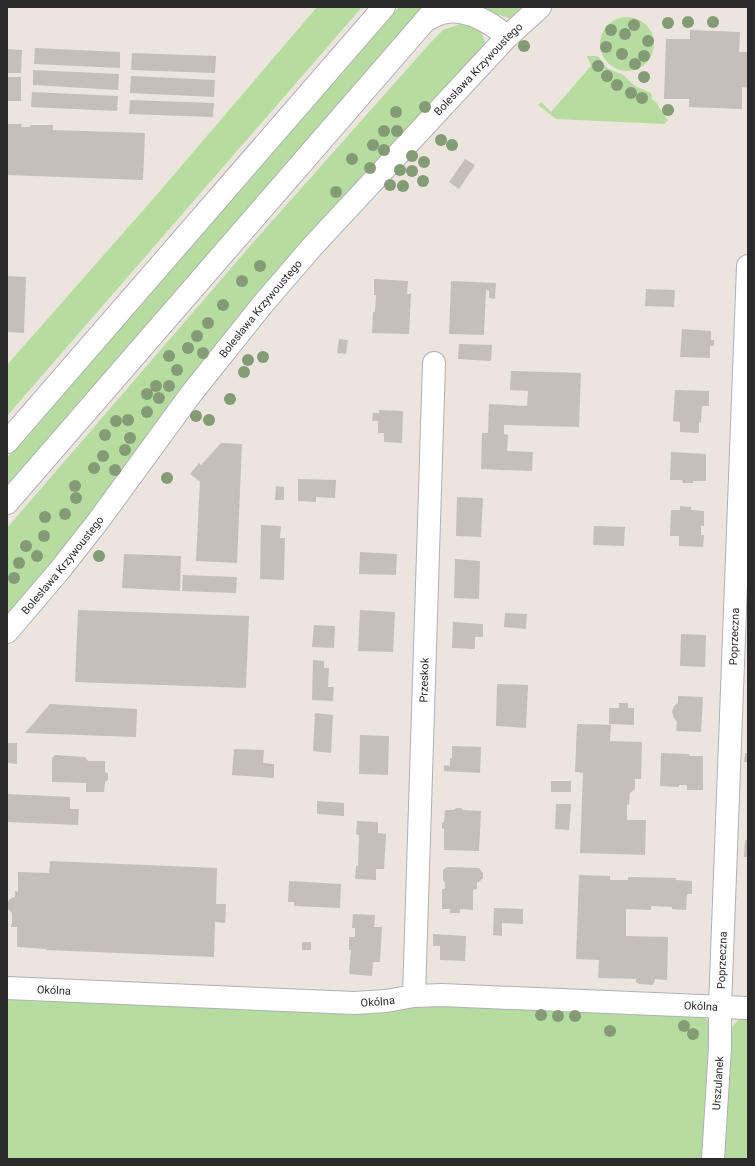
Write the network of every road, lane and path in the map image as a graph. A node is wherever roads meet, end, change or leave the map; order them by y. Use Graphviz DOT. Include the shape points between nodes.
graph roads {
  1 [pos="384,7"];
  2 [pos="540,7"];
  3 [pos="432,14"];
  4 [pos="507,37"];
  5 [pos="748,266"];
  6 [pos="434,363"];
  7 [pos="7,442"];
  8 [pos="7,503"];
  9 [pos="7,632"];
  10 [pos="7,988"];
  11 [pos="414,996"];
  12 [pos="720,1007"];
  13 [pos="748,1008"];
  14 [pos="713,1159"];
  1 -- 7 [label="street"];
  2 -- 4 [label="street, Bolesława Krzywoustego"];
  3 -- 4 [label="street" via="458,12 480,18"];
  3 -- 8 [label="street"];
  4 -- 9 [label="street, Bolesława Krzywoustego" via="311,248 262,306 191,394 99,520"];
  5 -- 12 [label="street, Poprzeczna"];
  6 -- 11 [label="street, Przeskok"];
  10 -- 11 [label="street, Okólna" via="355,1002 386,1001"];
  11 -- 12 [label="street, Okólna" via="480,996"];
  12 -- 13 [label="street, Okólna"];
  12 -- 14 [label="street, Urszulanek"];
}
